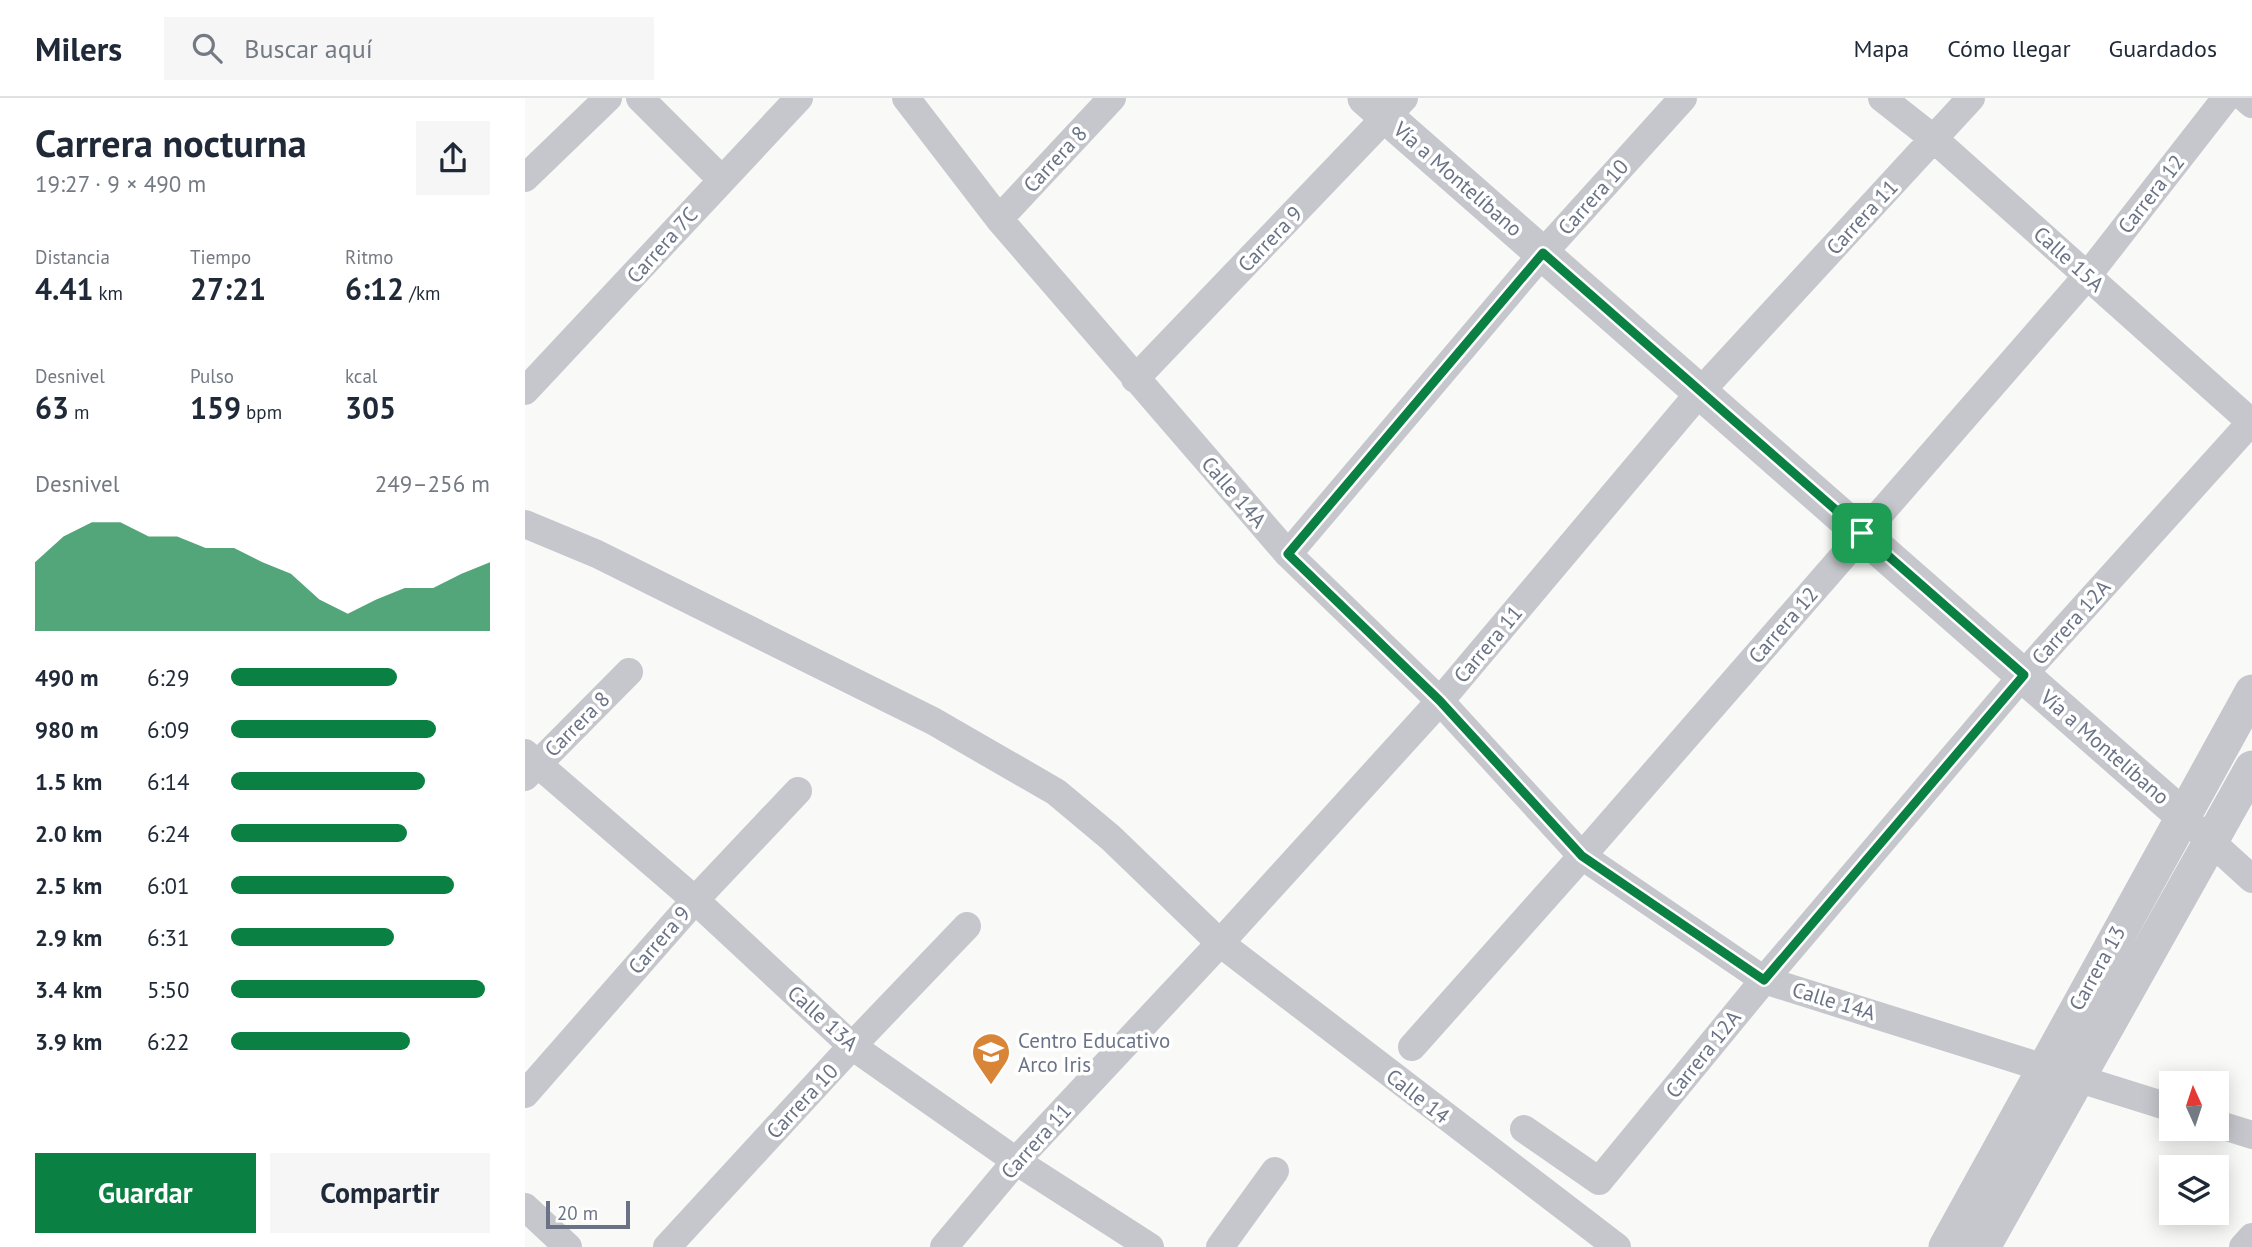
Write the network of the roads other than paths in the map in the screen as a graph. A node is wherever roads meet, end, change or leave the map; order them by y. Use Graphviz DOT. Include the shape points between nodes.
graph roads {
  1 [pos="608,98"];
  2 [pos="640,98"];
  3 [pos="799,98"];
  4 [pos="906,98"];
  5 [pos="1112,98"];
  6 [pos="1683,98"];
  7 [pos="1882,98"];
  8 [pos="1971,98"];
  9 [pos="2227,98"];
  10 [pos="2245,98"];
  11 [pos="1386,104"];
  12 [pos="2252,104"];
  13 [pos="1934,139"];
  14 [pos="525,178"];
  15 [pos="722,180"];
  16 [pos="999,219"];
  17 [pos="1543,253"];
  18 [pos="2088,275"];
  19 [pos="1135,379"];
  20 [pos="525,391"];
  21 [pos="1700,392"];
  22 [pos="2252,423"];
  23 [pos="525,524"];
  24 [pos="1862,533"];
  25 [pos="1288,554"];
  26 [pos="629,671"];
  27 [pos="2024,675"];
  28 [pos="2252,692"];
  29 [pos="1440,701"];
  30 [pos="529,765"];
  31 [pos="2252,768"];
  32 [pos="799,791"];
  33 [pos="2182,815"];
  34 [pos="2210,841"];
  35 [pos="1582,856"];
  36 [pos="2252,879"];
  37 [pos="695,900"];
  38 [pos="967,926"];
  39 [pos="1220,943"];
  40 [pos="1764,980"];
  41 [pos="852,1046"];
  42 [pos="1412,1047"];
  43 [pos="2043,1066"];
  44 [pos="2077,1077"];
  45 [pos="525,1094"];
  46 [pos="2159,1104"];
  47 [pos="2229,1128"];
  48 [pos="1524,1129"];
  49 [pos="2252,1135"];
  50 [pos="1016,1161"];
  51 [pos="1275,1171"];
  52 [pos="525,1207"];
  53 [pos="2252,1237"];
  54 [pos="568,1247"];
  55 [pos="667,1247"];
  56 [pos="944,1247"];
  57 [pos="1150,1247"];
  58 [pos="1220,1247"];
  59 [pos="1617,1247"];
  60 [pos="1945,1247"];
  61 [pos="1983,1247"];
  62 [pos="2242,1247"];
  1 -- 14 [label="street"];
  2 -- 15 [label="street"];
  3 -- 15 [label="street, Carrera 7C"];
  4 -- 16 [label="street, Calle 14A"];
  5 -- 16 [label="street, Carrera 8"];
  6 -- 17 [label="street, Carrera 10"];
  7 -- 13 [label="street, Calle 15A"];
  8 -- 13 [label="street, Carrera 11"];
  9 -- 18 [label="street, Carrera 12"];
  10 -- 12 [label="street"];
  11 -- 17 [label="street, Vía a Montelíbano"];
  11 -- 19 [label="street, Carrera 9"];
  13 -- 18 [label="street, Calle 15A"];
  13 -- 21 [label="street, Carrera 11"];
  15 -- 20 [label="street, Carrera 7C"];
  16 -- 19 [label="street, Calle 14A"];
  17 -- 21 [label="street, Vía a Montelíbano"];
  17 -- 25 [label="street, Carrera 10"];
  18 -- 22 [label="street, Calle 15A"];
  18 -- 24 [label="street, Carrera 12"];
  19 -- 25 [label="street, Calle 14A"];
  21 -- 24 [label="street, Vía a Montelíbano"];
  21 -- 29 [label="street, Carrera 11"];
  22 -- 27 [label="street, Carrera 12A"];
  23 -- 39 [label="street, Calle 14" via="597,554 921,715 1056,792"];
  24 -- 27 [label="street, Vía a Montelíbano"];
  24 -- 35 [label="street, Carrera 12"];
  25 -- 29 [label="street, Calle 14A"];
  26 -- 30 [label="street, Carrera 8"];
  27 -- 33 [label="street, Vía a Montelíbano"];
  27 -- 40 [label="street, Carrera 12A"];
  28 -- 33 [label="street, Carrera 13"];
  29 -- 35 [label="street, Calle 14A"];
  29 -- 39 [label="street, Carrera 11"];
  30 -- 37 [label="street, Calle 13A"];
  31 -- 34 [label="street, Carrera 13"];
  32 -- 37 [label="street, Carrera 9"];
  33 -- 34 [label="street"];
  33 -- 43 [label="street, Carrera 13"];
  34 -- 36 [label="street"];
  34 -- 44 [label="street, Carrera 13"];
  35 -- 40 [label="street, Calle 14A"];
  35 -- 42 [label="street, Carrera 12"];
  37 -- 41 [label="street, Calle 13A"];
  37 -- 45 [label="street, Carrera 9"];
  38 -- 41 [label="street, Carrera 10"];
  39 -- 50 [label="street, Carrera 11"];
  39 -- 59 [label="street, Calle 14"];
  40 -- 43 [label="street, Calle 14A"];
  40 -- 48 [label="street, Carrera 12A" via="1599,1181"];
  41 -- 50 [label="street, Calle 13A"];
  41 -- 55 [label="street, Carrera 10"];
  43 -- 44 [label="street, Calle 14A"];
  43 -- 60 [label="street, Carrera 13"];
  44 -- 46 [label="street"];
  44 -- 61 [label="street, Carrera 13"];
  47 -- 49 [label="street"];
  50 -- 56 [label="street, Carrera 11"];
  50 -- 57 [label="street, Calle 13A"];
  51 -- 58 [label="street"];
  52 -- 54 [label="street"];
  53 -- 62 [label="street"];
}
